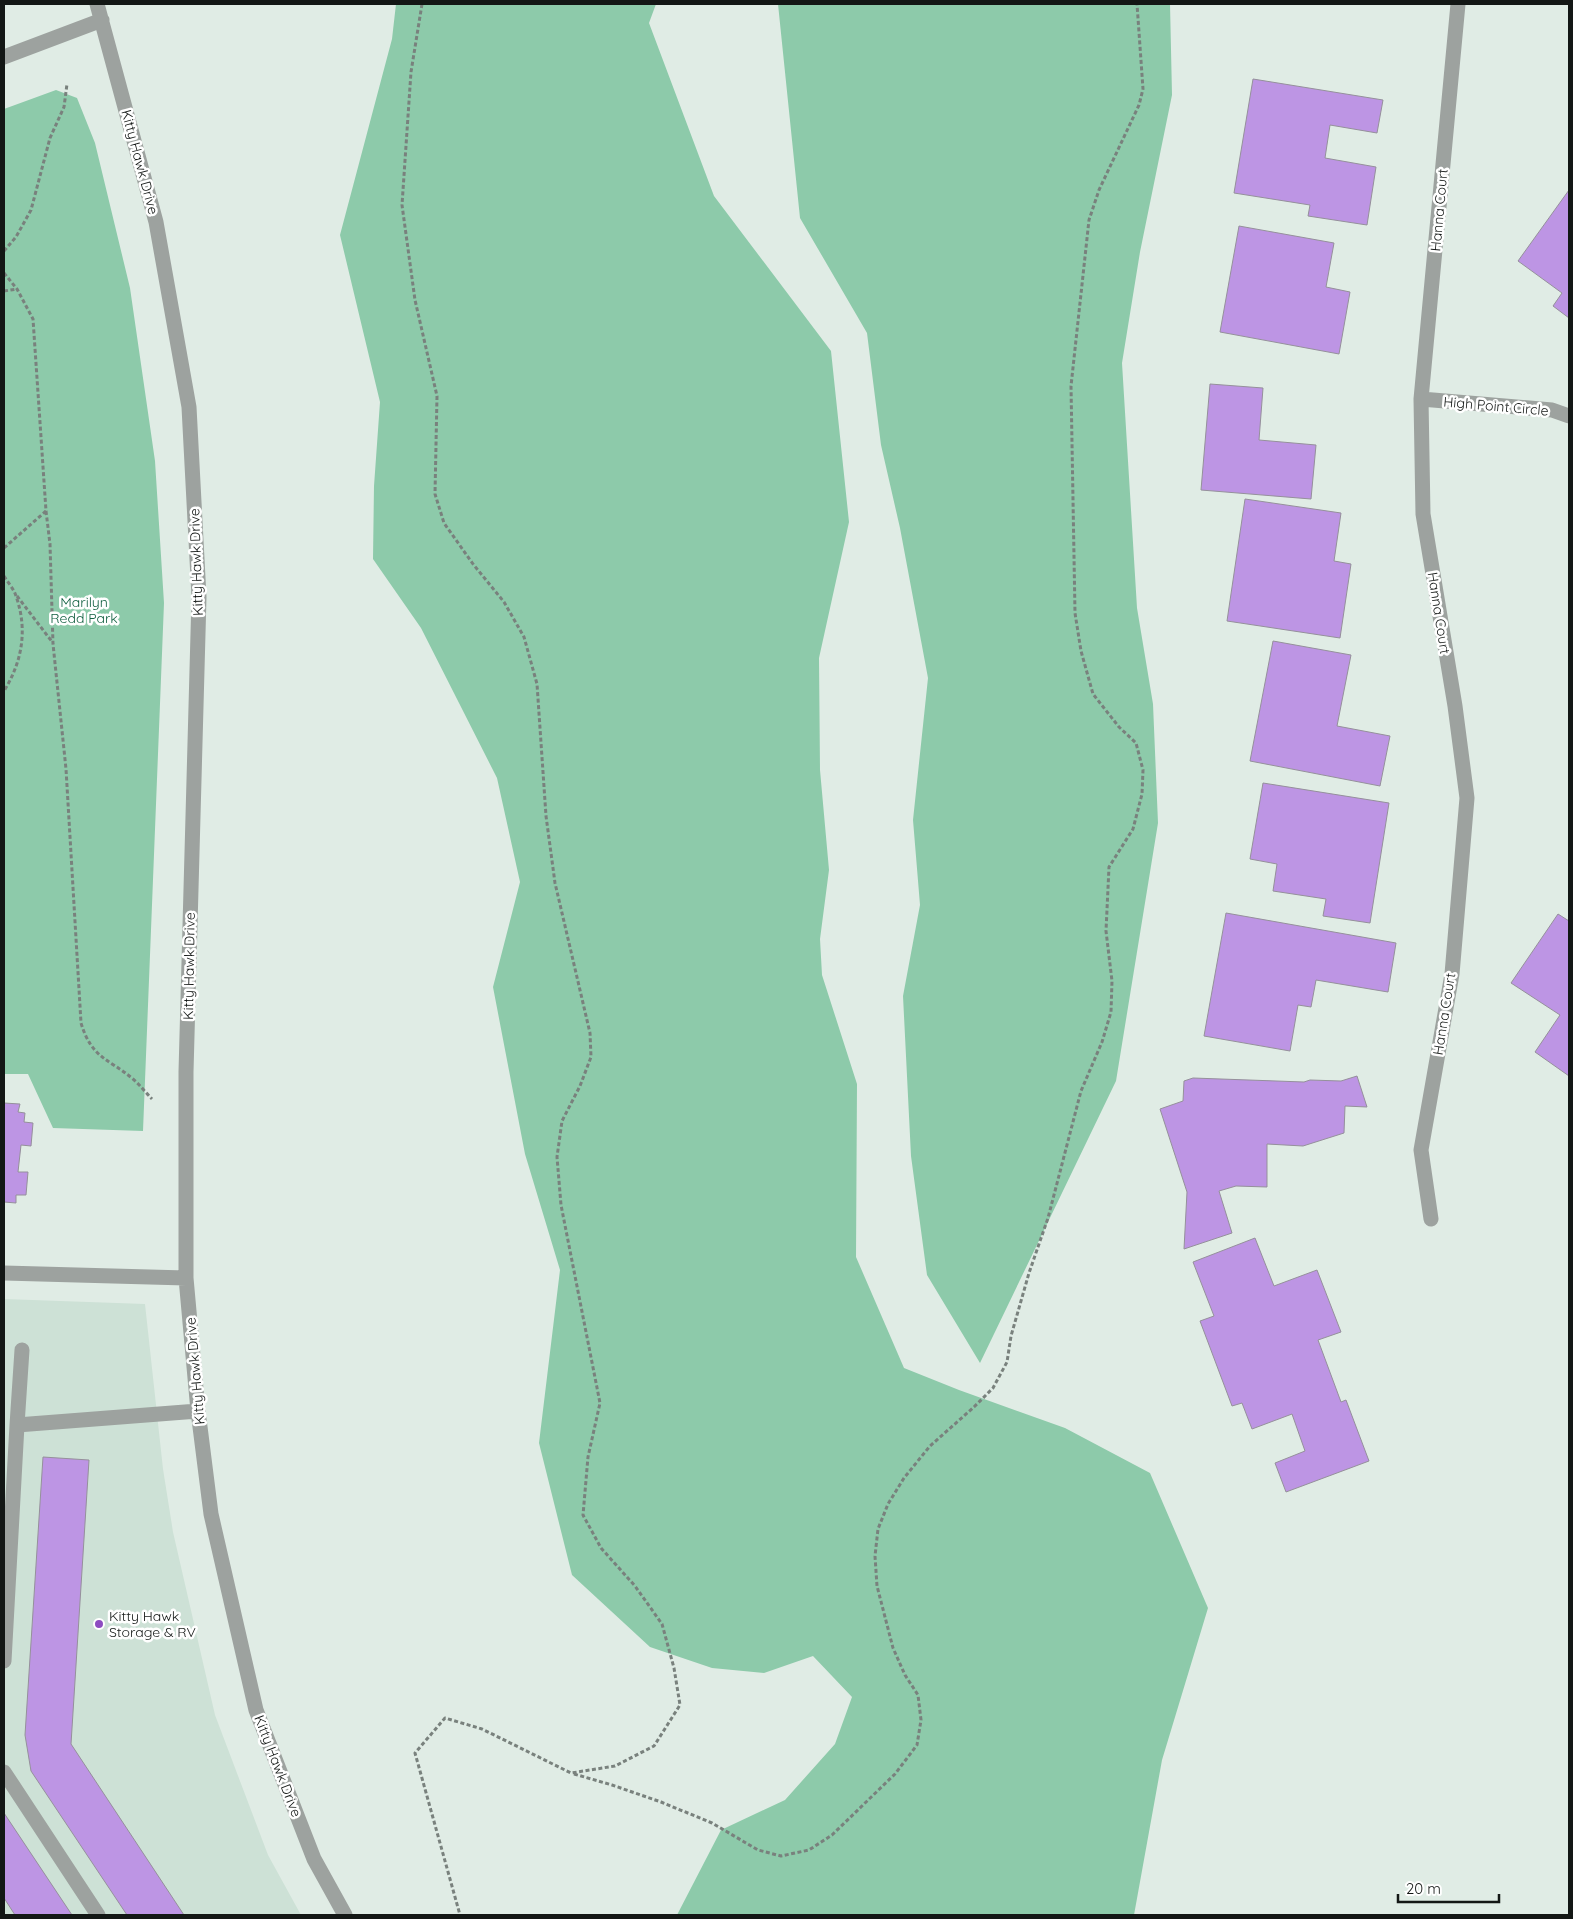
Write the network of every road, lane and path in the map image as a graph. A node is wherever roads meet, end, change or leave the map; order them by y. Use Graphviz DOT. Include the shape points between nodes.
graph roads {
  1 [pos="96,4"];
  2 [pos="422,4"];
  3 [pos="1137,4"];
  4 [pos="1458,4"];
  5 [pos="102,20"];
  6 [pos="4,57"];
  7 [pos="67,84"];
  8 [pos="4,251"];
  9 [pos="4,273"];
  10 [pos="16,289"];
  11 [pos="4,291"];
  12 [pos="1421,399"];
  13 [pos="1569,416"];
  14 [pos="46,511"];
  15 [pos="4,548"];
  16 [pos="4,576"];
  17 [pos="16,595"];
  18 [pos="53,644"];
  19 [pos="4,691"];
  20 [pos="152,1099"];
  21 [pos="1430,1219"];
  22 [pos="4,1273"];
  23 [pos="186,1278"];
  24 [pos="22,1350"];
  25 [pos="198,1411"];
  26 [pos="17,1426"];
  27 [pos="4,1661"];
  28 [pos="4,1772"];
  29 [pos="571,1774"];
  30 [pos="98,1915"];
  31 [pos="345,1915"];
  32 [pos="460,1915"];
  1 -- 5 [label="street, Kitty Hawk Drive"];
  2 -- 29 [label="path" via="411,72 402,204 416,300 437,396 435,494 444,523 504,602 524,637 537,684 546,816 555,884 590,1033 591,1056 562,1121 557,1157 561,1205 600,1403 588,1457 583,1515 601,1548 635,1586 662,1624 680,1705 654,1746 615,1766"];
  3 -- 29 [label="path" via="1143,89 1089,220 1071,386 1075,613 1081,651 1093,694 1136,743 1143,770 1142,794 1133,829 1108,867 1106,931 1112,981 1111,1012 1081,1091 1048,1218 1011,1336 1007,1362 993,1388 930,1446 904,1478 878,1529 875,1556 877,1586 893,1648 918,1695 921,1720 916,1745 895,1774 832,1835 809,1850 781,1856 758,1850 712,1823 661,1802 612,1784"];
  4 -- 12 [label="street, Hanna Court"];
  5 -- 6 [label="street"];
  5 -- 23 [label="street, Kitty Hawk Drive" via="156,222 189,407 199,597 186,1072"];
  7 -- 8 [label="path" via="64,107 50,138 31,210"];
  9 -- 10 [label="path"];
  10 -- 11 [label="path"];
  10 -- 14 [label="path" via="33,319"];
  12 -- 13 [label="street, High Point Circle" via="1552,410"];
  12 -- 21 [label="street, Hanna Court" via="1423,514 1467,798 1452,974 1421,1150"];
  14 -- 15 [label="path"];
  14 -- 18 [label="path"];
  16 -- 17 [label="path"];
  17 -- 18 [label="path"];
  17 -- 19 [label="path" via="22,621 22,648 14,675"];
  18 -- 20 [label="path" via="66,769 81,1023 86,1040 96,1052 133,1079"];
  22 -- 23 [label="street"];
  23 -- 25 [label="street, Kitty Hawk Drive"];
  24 -- 26 [label="street"];
  25 -- 26 [label="street"];
  25 -- 31 [label="street, Kitty Hawk Drive" via="211,1514 256,1710 314,1859"];
  26 -- 27 [label="street"];
  28 -- 30 [label="street"];
  29 -- 32 [label="path" via="482,1729 445,1718 415,1753"];
}
